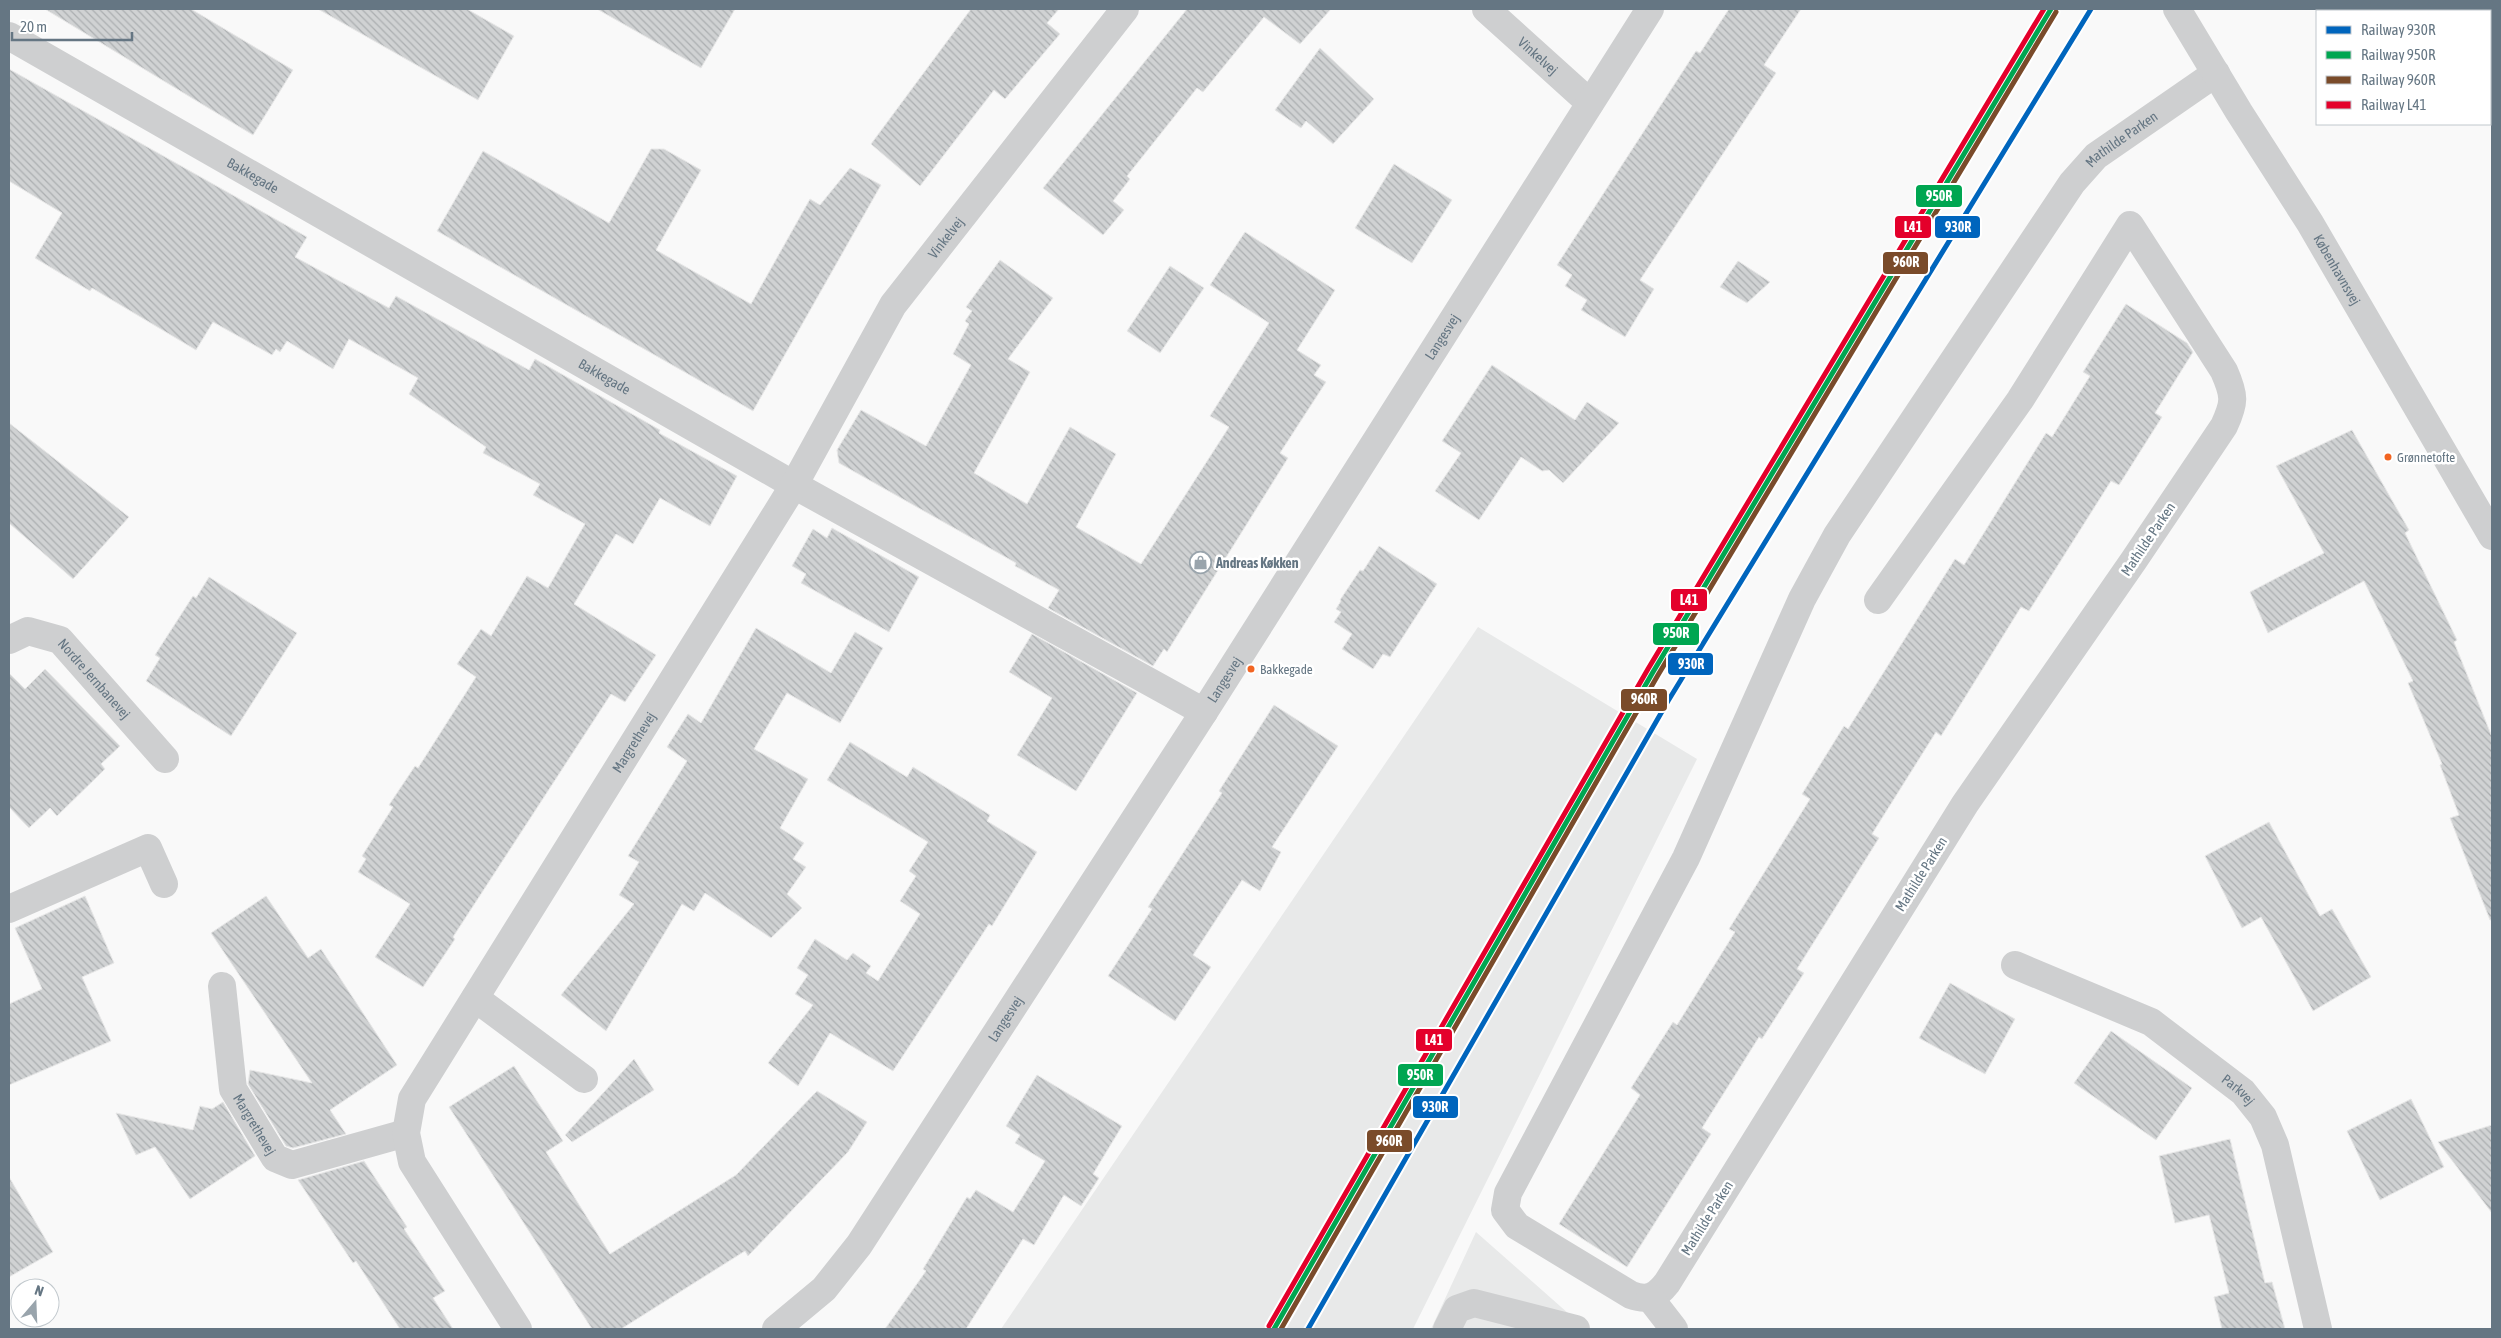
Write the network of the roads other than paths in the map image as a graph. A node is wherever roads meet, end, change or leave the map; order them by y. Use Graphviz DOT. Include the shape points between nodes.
graph roads {
  1 [pos="1126,9"];
  2 [pos="1486,9"];
  3 [pos="1650,9"];
  4 [pos="2177,9"];
  5 [pos="9,36"];
  6 [pos="2216,73"];
  7 [pos="1590,103"];
  8 [pos="794,485"];
  9 [pos="2492,536"];
  10 [pos="1878,600"];
  11 [pos="9,640"];
  12 [pos="1204,712"];
  13 [pos="165,759"];
  14 [pos="164,884"];
  15 [pos="9,909"];
  16 [pos="2016,965"];
  17 [pos="222,986"];
  18 [pos="475,998"];
  19 [pos="584,1079"];
  20 [pos="406,1133"];
  21 [pos="1650,1298"];
  22 [pos="518,1329"];
  23 [pos="776,1329"];
  24 [pos="1447,1329"];
  25 [pos="1576,1329"];
  26 [pos="1674,1329"];
  27 [pos="2318,1329"];
  1 -- 8 [label="street, Vinkelvej" via="894,305"];
  2 -- 7 [label="street, Vinkelvej"];
  3 -- 7 [label="street, Langesvej"];
  4 -- 6 [label="street, Københavnsvej"];
  5 -- 8 [label="street, Bakkegade"];
  6 -- 9 [label="street, Københavnsvej" via="2310,223"];
  6 -- 21 [label="street, Mathilde Parken" via="2096,156 2072,183 1836,535 1802,599 1686,858 1508,1193 1505,1210 1517,1226 1631,1295"];
  7 -- 12 [label="street, Langesvej"];
  8 -- 12 [label="street, Bakkegade"];
  8 -- 18 [label="street, Margrethevej"];
  10 -- 21 [label="street, Mathilde Parken" via="2020,400 2130,225 2224,371 2232,388 2233,407 2224,426 2134,560 1964,804 1667,1283"];
  11 -- 13 [label="street, Nordre Jernbanevej" via="28,631 60,640"];
  12 -- 23 [label="street, Langesvej" via="859,1245 824,1289"];
  14 -- 15 [label="street" via="148,848"];
  16 -- 27 [label="street, Parkvej" via="2151,1022 2243,1092 2263,1117 2275,1145"];
  17 -- 20 [label="street, Margrethevej" via="233,1088 275,1158 292,1165"];
  18 -- 19 [label="street"];
  18 -- 20 [label="street, Margrethevej" via="412,1099"];
  20 -- 22 [label="street, Margrethevej" via="412,1162"];
  21 -- 26 [label="street"];
  24 -- 25 [label="street" via="1457,1309 1474,1303"];
}
